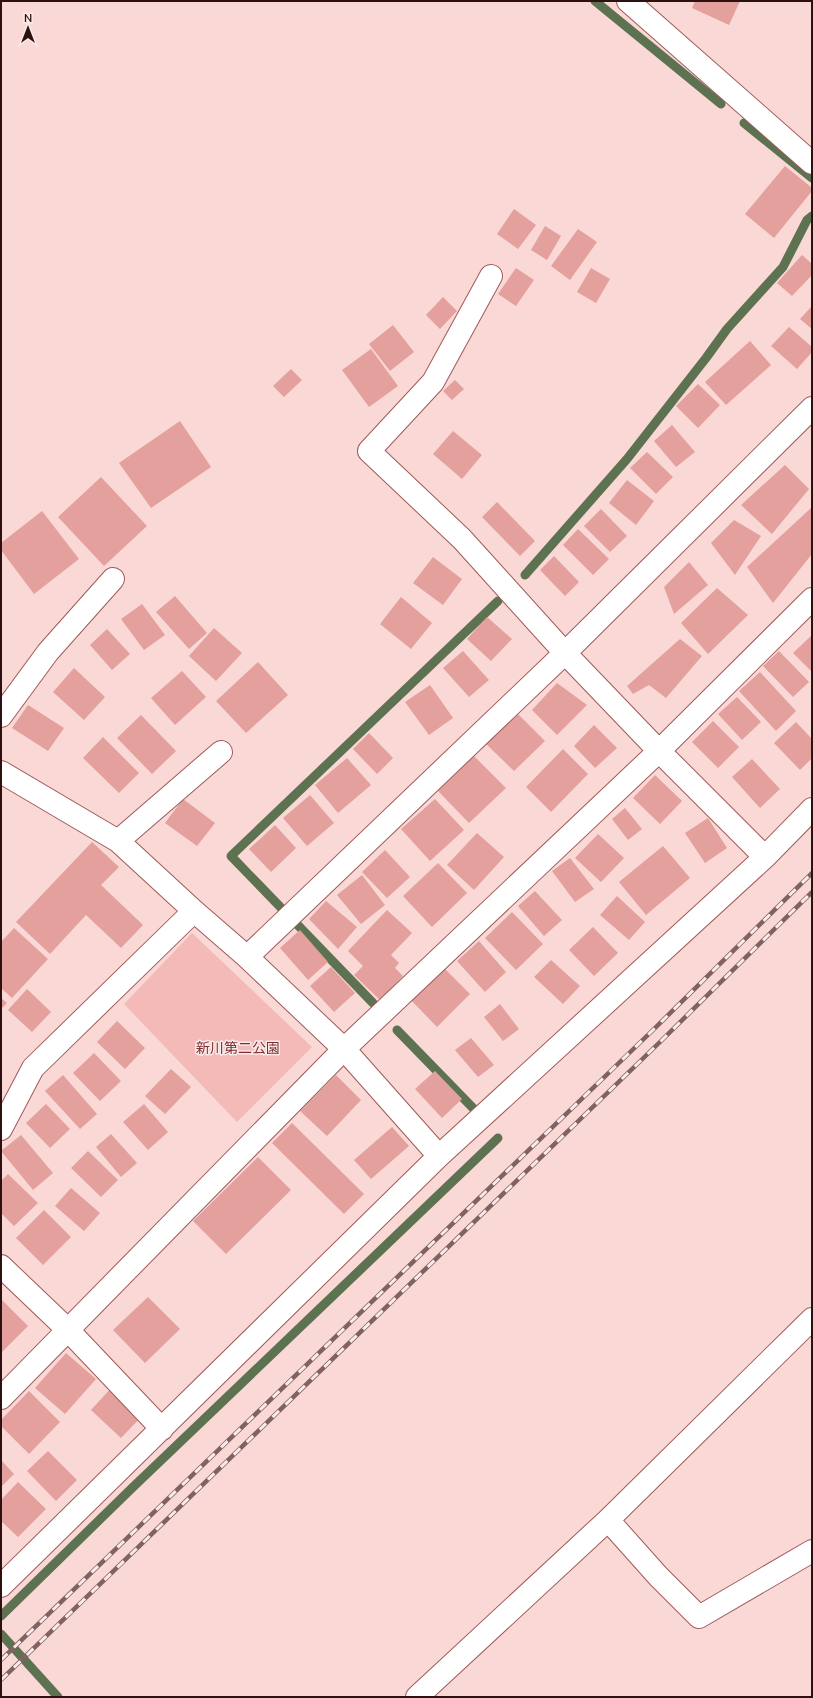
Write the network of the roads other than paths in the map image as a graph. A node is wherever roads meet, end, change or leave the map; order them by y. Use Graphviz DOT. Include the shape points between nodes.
graph roads {
  1 [pos="628,1"];
  2 [pos="812,163"];
  3 [pos="491,276"];
  4 [pos="812,408"];
  5 [pos="113,579"];
  6 [pos="812,599"];
  7 [pos="565,653"];
  8 [pos="1,716"];
  9 [pos="659,751"];
  10 [pos="221,752"];
  11 [pos="1,772"];
  12 [pos="812,809"];
  13 [pos="118,841"];
  14 [pos="765,857"];
  15 [pos="194,911"];
  16 [pos="247,957"];
  17 [pos="344,1049"];
  18 [pos="1,1129"];
  19 [pos="439,1156"];
  20 [pos="1,1266"];
  21 [pos="812,1319"];
  22 [pos="68,1330"];
  23 [pos="1,1398"];
  24 [pos="162,1429"];
  25 [pos="608,1520"];
  26 [pos="812,1551"];
  27 [pos="1,1586"];
  28 [pos="417,1697"];
  1 -- 2 [label="street"];
  3 -- 7 [label="street" via="433,382 368,451 462,539"];
  4 -- 7 [label="street"];
  5 -- 8 [label="street" via="48,652"];
  6 -- 9 [label="street"];
  7 -- 9 [label="street"];
  7 -- 16 [label="street"];
  9 -- 14 [label="street"];
  9 -- 17 [label="street"];
  10 -- 13 [label="street"];
  11 -- 13 [label="street"];
  12 -- 14 [label="street"];
  13 -- 15 [label="street"];
  14 -- 19 [label="street"];
  15 -- 16 [label="street"];
  15 -- 18 [label="street" via="33,1068"];
  16 -- 17 [label="street"];
  17 -- 19 [label="street"];
  17 -- 22 [label="street"];
  19 -- 24 [label="street"];
  20 -- 22 [label="street"];
  21 -- 25 [label="street"];
  22 -- 23 [label="street"];
  22 -- 24 [label="street"];
  24 -- 27 [label="street"];
  25 -- 26 [label="street" via="699,1617"];
  25 -- 28 [label="street"];
}
